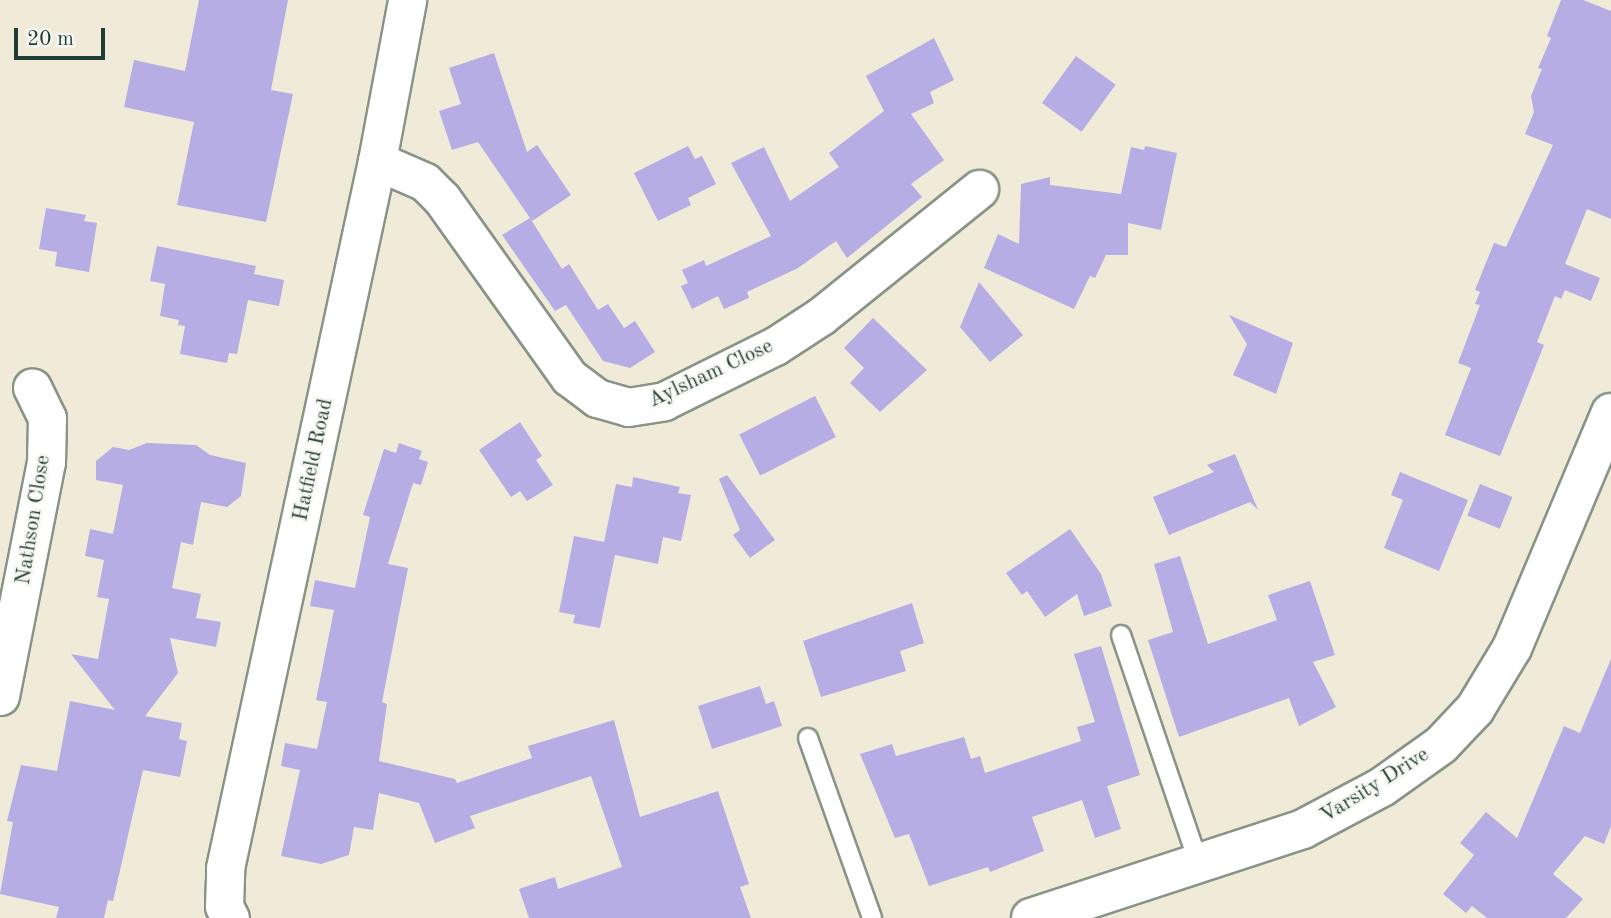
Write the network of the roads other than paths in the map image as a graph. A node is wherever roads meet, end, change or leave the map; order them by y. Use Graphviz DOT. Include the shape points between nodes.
graph roads {
  1 [pos="407,0"];
  2 [pos="377,161"];
  3 [pos="979,189"];
  4 [pos="32,387"];
  5 [pos="1611,413"];
  6 [pos="1121,635"];
  7 [pos="0,696"];
  8 [pos="808,738"];
  9 [pos="1199,864"];
  10 [pos="230,918"];
  11 [pos="872,918"];
  12 [pos="1031,918"];
  1 -- 2 [label="street, Hatfield Road"];
  2 -- 3 [label="street, Aylsham Close" via="407,171 442,199 569,377 597,398 628,407 664,401 775,346 821,316"];
  2 -- 10 [label="street, Hatfield Road" via="225,868 224,906"];
  4 -- 7 [label="street, Nathson Close" via="47,418 46,462"];
  5 -- 9 [label="street, Varsity Drive" via="1529,615 1475,709 1459,728 1406,771 1347,808 1303,830"];
  6 -- 9 [label="lane"];
  8 -- 11 [label="lane"];
  9 -- 12 [label="street, Varsity Drive"];
}
